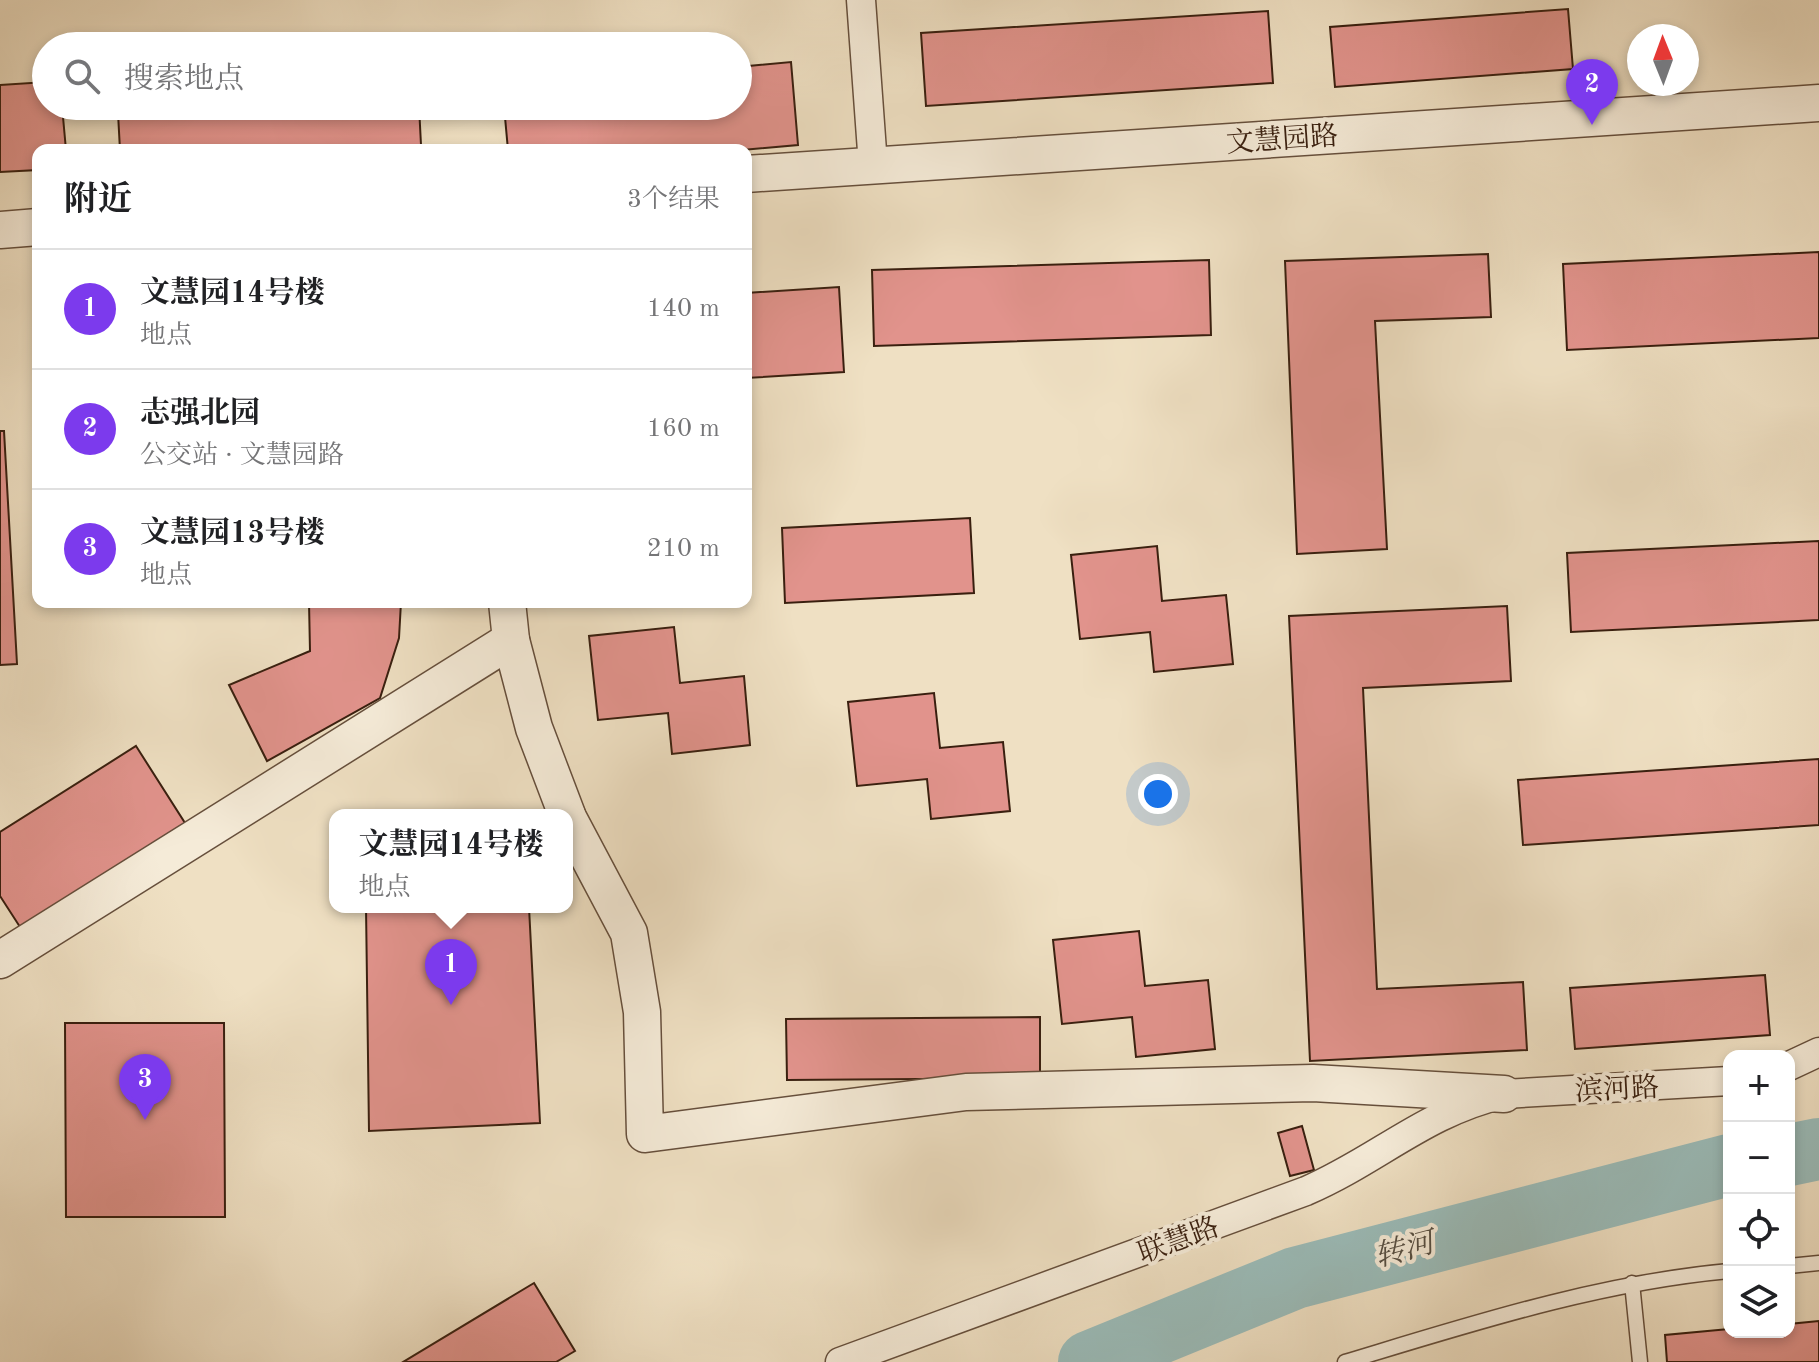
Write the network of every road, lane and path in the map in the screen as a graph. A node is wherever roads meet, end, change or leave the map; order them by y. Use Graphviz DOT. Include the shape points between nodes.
graph roads {
  1 [pos="861,0"];
  2 [pos="1819,103"];
  3 [pos="873,165"];
  4 [pos="752,174"];
  5 [pos="32,227"];
  6 [pos="0,230"];
  7 [pos="508,608"];
  8 [pos="511,640"];
  9 [pos="565,809"];
  10 [pos="573,826"];
  11 [pos="0,960"];
  12 [pos="1819,1052"];
  13 [pos="1795,1063"];
  14 [pos="1723,1081"];
  15 [pos="1504,1094"];
  16 [pos="1819,1263"];
  17 [pos="1795,1265"];
  18 [pos="1723,1272"];
  19 [pos="1632,1283"];
  20 [pos="840,1362"];
  21 [pos="1345,1362"];
  22 [pos="1640,1362"];
  1 -- 3 [label="street"];
  2 -- 3 [label="street, 文慧园路"];
  3 -- 4 [label="street, 文慧园路"];
  5 -- 6 [label="street"];
  7 -- 8 [label="street"];
  8 -- 9 [label="street" via="534,728"];
  8 -- 11 [label="street"];
  10 -- 15 [label="street" via="629,933 642,1012 645,1134 966,1092 1313,1083"];
  12 -- 13 [label="street"];
  14 -- 15 [label="street, 滨河路"];
  15 -- 20 [label="street, 联慧路" via="1445,1111 1354,1170 1306,1191"];
  16 -- 17 [label="lane"];
  18 -- 19 [label="lane"];
  19 -- 21 [label="lane"];
  19 -- 22 [label="lane"];
}
